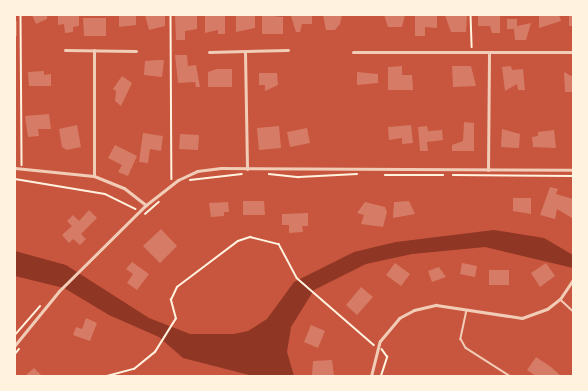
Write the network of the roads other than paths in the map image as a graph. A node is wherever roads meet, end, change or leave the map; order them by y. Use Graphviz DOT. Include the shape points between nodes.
graph roads {
  1 [pos="65,50"];
  2 [pos="94,50"];
  3 [pos="288,50"];
  4 [pos="136,51"];
  5 [pos="209,52"];
  6 [pos="245,52"];
  7 [pos="353,52"];
  8 [pos="573,52"];
  9 [pos="489,54"];
  10 [pos="15,168"];
  11 [pos="247,169"];
  12 [pos="488,170"];
  13 [pos="573,170"];
  14 [pos="94,176"];
  15 [pos="146,205"];
  16 [pos="573,280"];
  17 [pos="560,300"];
  18 [pos="467,309"];
  19 [pos="573,311"];
  20 [pos="15,345"];
  21 [pos="371,376"];
  22 [pos="510,376"];
  1 -- 2 [label="street"];
  2 -- 4 [label="street"];
  2 -- 14 [label="street"];
  3 -- 6 [label="street"];
  5 -- 6 [label="street"];
  6 -- 11 [label="street"];
  7 -- 9 [label="street"];
  8 -- 9 [label="street"];
  9 -- 12 [label="street"];
  10 -- 14 [label="street"];
  11 -- 12 [label="street"];
  11 -- 15 [label="street" via="197,171 172,184"];
  12 -- 13 [label="street"];
  14 -- 15 [label="street" via="124,188"];
  15 -- 20 [label="street" via="59,291"];
  16 -- 17 [label="street"];
  17 -- 18 [label="street" via="535,315 522,318"];
  17 -- 19 [label="lane"];
  18 -- 21 [label="street" via="436,305 414,310 399,318 378,348"];
  18 -- 22 [label="lane" via="461,339 466,348"];
}
